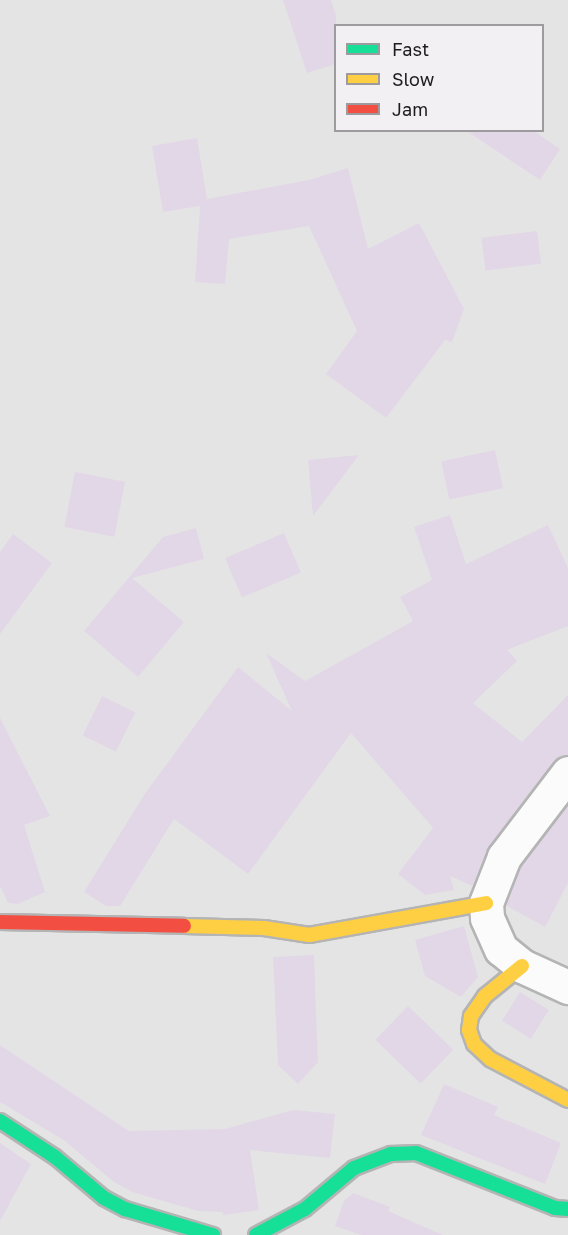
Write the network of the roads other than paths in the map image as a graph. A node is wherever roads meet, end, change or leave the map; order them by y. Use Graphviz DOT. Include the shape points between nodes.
graph roads {
  1 [pos="568,773"];
  2 [pos="486,903"];
  3 [pos="0,922"];
  4 [pos="522,966"];
  5 [pos="568,987"];
  6 [pos="568,1100"];
  7 [pos="0,1121"];
  8 [pos="568,1209"];
  9 [pos="213,1235"];
  10 [pos="256,1235"];
  1 -- 2 [label="street" via="504,856"];
  2 -- 3 [label="street" via="309,935 264,928"];
  2 -- 4 [label="street" via="492,932 501,948"];
  4 -- 5 [label="street"];
  4 -- 6 [label="street" via="485,996 471,1016 469,1030 474,1044 490,1059"];
  7 -- 9 [label="street" via="114,1203"];
  8 -- 10 [label="street" via="555,1208 416,1153 391,1154 354,1168 304,1209"];
}
